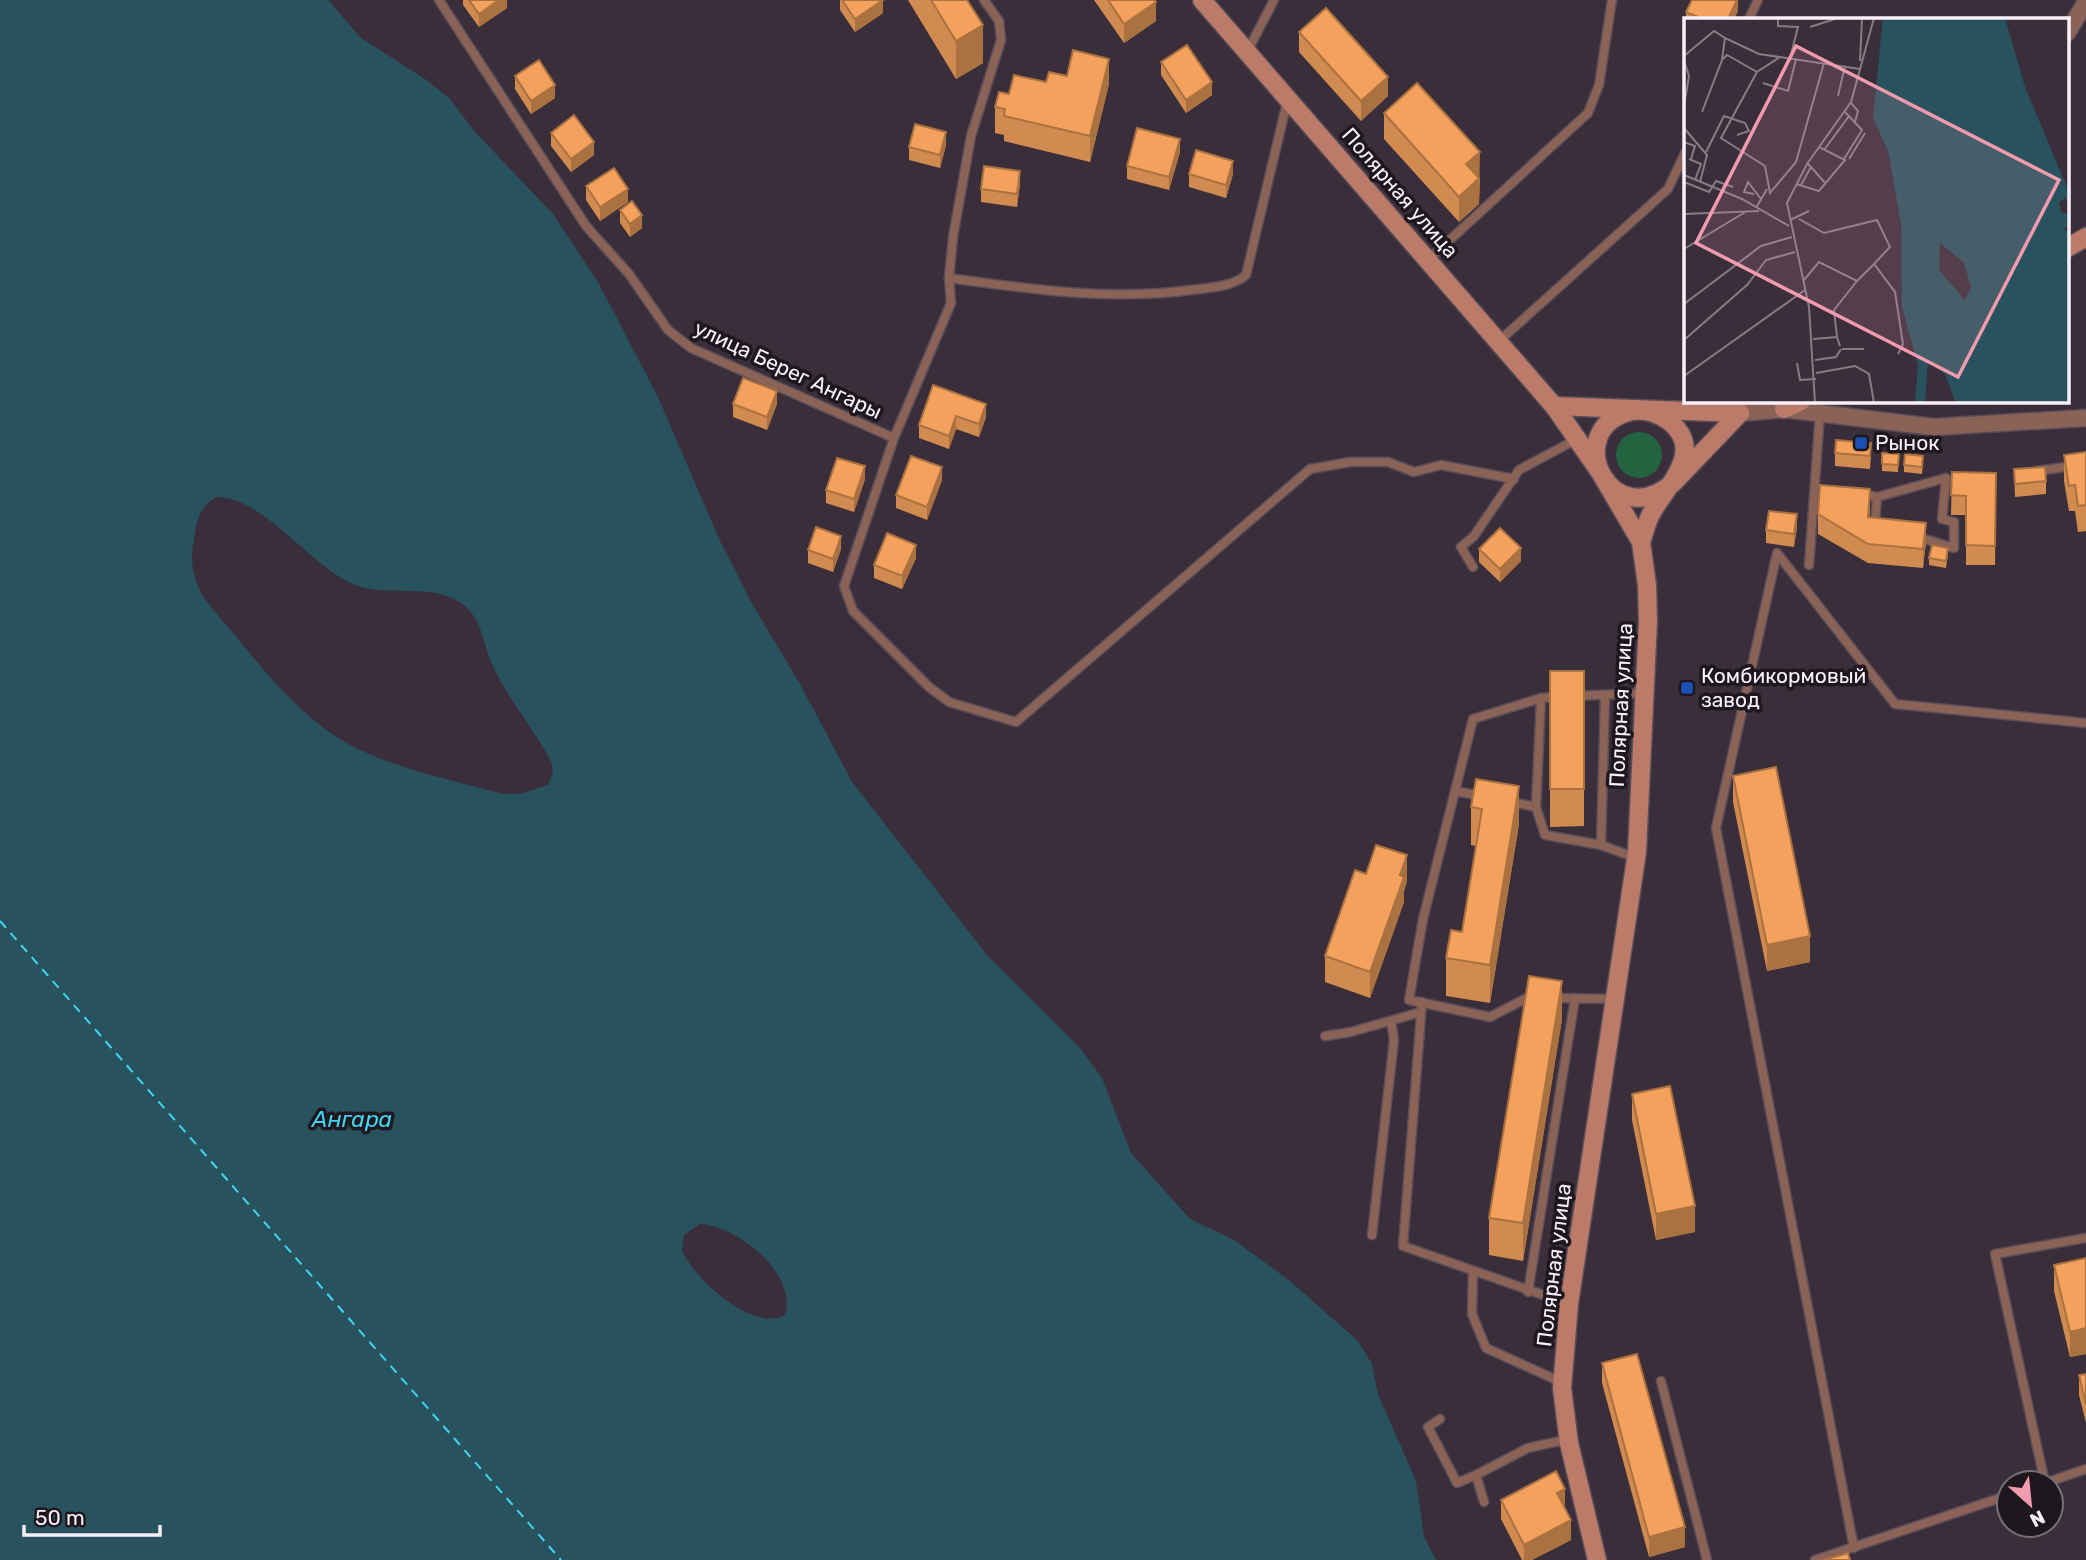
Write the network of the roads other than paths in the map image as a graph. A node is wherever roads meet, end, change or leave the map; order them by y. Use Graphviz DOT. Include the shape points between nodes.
graph roads {
  1 [pos="439,0"];
  2 [pos="984,0"];
  3 [pos="1202,0"];
  4 [pos="1275,0"];
  5 [pos="1612,0"];
  6 [pos="1758,0"];
  7 [pos="2086,2"];
  8 [pos="1749,18"];
  9 [pos="2068,31"];
  10 [pos="1247,52"];
  11 [pos="1288,99"];
  12 [pos="1684,155"];
  13 [pos="2086,237"];
  14 [pos="2068,247"];
  15 [pos="1427,260"];
  16 [pos="949,278"];
  17 [pos="1498,341"];
  18 [pos="1799,402"];
  19 [pos="1554,406"];
  20 [pos="1784,409"];
  21 [pos="1645,411"];
  22 [pos="1740,413"];
  23 [pos="1820,413"];
  24 [pos="2086,418"];
  25 [pos="894,438"];
  26 [pos="1577,439"];
  27 [pos="2086,464"];
  28 [pos="1600,472"];
  29 [pos="2029,472"];
  30 [pos="1514,479"];
  31 [pos="1674,482"];
  32 [pos="1815,485"];
  33 [pos="1827,488"];
  34 [pos="1852,492"];
  35 [pos="1877,497"];
  36 [pos="1888,528"];
  37 [pos="1914,536"];
  38 [pos="1641,542"];
  39 [pos="1809,565"];
  40 [pos="1473,567"];
  41 [pos="1645,693"];
  42 [pos="1605,695"];
  43 [pos="1541,698"];
  44 [pos="2086,723"];
  45 [pos="1455,791"];
  46 [pos="1536,807"];
  47 [pos="1601,845"];
  48 [pos="1636,858"];
  49 [pos="1575,998"];
  50 [pos="1615,999"];
  51 [pos="1421,1007"];
  52 [pos="1391,1021"];
  53 [pos="1325,1036"];
  54 [pos="1372,1235"];
  55 [pos="2086,1238"];
  56 [pos="1473,1272"];
  57 [pos="1528,1292"];
  58 [pos="1569,1304"];
  59 [pos="1661,1381"];
  60 [pos="1562,1383"];
  61 [pos="1440,1419"];
  62 [pos="1569,1439"];
  63 [pos="2042,1469"];
  64 [pos="2085,1472"];
  65 [pos="1476,1475"];
  66 [pos="2065,1478"];
  67 [pos="1995,1500"];
  68 [pos="1484,1502"];
  69 [pos="1854,1548"];
  70 [pos="1597,1560"];
  71 [pos="1707,1560"];
  72 [pos="1815,1560"];
  1 -- 25 [label="lane, улица Берег Ангары" via="586,226 629,274 668,330 691,348"];
  2 -- 16 [label="lane, улица Берег Ангары" via="999,21 1001,40 971,135"];
  3 -- 10 [label="main road, Полярная улица"];
  4 -- 10 [label="lane"];
  5 -- 15 [label="lane" via="1599,85 1588,113"];
  6 -- 8 [label="lane"];
  7 -- 9 [label="street"];
  10 -- 11 [label="main road, Полярная улица"];
  11 -- 15 [label="main road, Полярная улица"];
  11 -- 16 [label="lane" via="1246,275 1234,285 1154,295 1066,293"];
  12 -- 17 [label="lane" via="1668,189"];
  13 -- 14 [label="main road"];
  15 -- 17 [label="main road, Полярная улица"];
  16 -- 25 [label="lane, улица Берег Ангары" via="951,303"];
  17 -- 19 [label="main road, Полярная улица"];
  18 -- 20 [label="main road"];
  19 -- 21 [label="main road"];
  19 -- 26 [label="main road, Полярная улица"];
  20 -- 22 [label="street"];
  20 -- 23 [label="street"];
  21 -- 22 [label="main road"];
  21 -- 28 [label="main road" via="1618,416 1607,425 1596,450"];
  21 -- 31 [label="main road" via="1658,414 1678,432 1684,458"];
  22 -- 31 [label="main road"];
  23 -- 24 [label="street" via="1934,427"];
  23 -- 32 [label="lane"];
  25 -- 30 [label="lane" via="844,586 846,597 853,611 949,702 1016,722 1310,469 1388,462 1414,472 1441,465"];
  26 -- 28 [label="main road, Полярная улица"];
  26 -- 30 [label="lane" via="1519,470"];
  27 -- 29 [label="lane"];
  28 -- 31 [label="main road" via="1611,488 1636,499 1663,492"];
  28 -- 38 [label="main road, Полярная улица"];
  30 -- 40 [label="lane" via="1461,547"];
  31 -- 38 [label="main road" via="1650,516"];
  32 -- 33 [label="lane"];
  32 -- 39 [label="lane"];
  34 -- 35 [label="lane"];
  35 -- 36 [label="lane" via="1875,524"];
  35 -- 37 [label="lane" via="1946,478 1942,519 1954,522 1954,548"];
  38 -- 41 [label="main road, Полярная улица" via="1648,621"];
  41 -- 42 [label="lane"];
  41 -- 48 [label="main road, Полярная улица"];
  42 -- 43 [label="lane"];
  42 -- 47 [label="lane"];
  43 -- 45 [label="lane" via="1473,719"];
  43 -- 46 [label="lane"];
  44 -- 69 [label="lane" via="1895,704 1777,552 1716,828"];
  45 -- 46 [label="lane"];
  45 -- 51 [label="lane" via="1423,919 1409,1000"];
  46 -- 47 [label="lane" via="1545,835"];
  47 -- 48 [label="lane"];
  48 -- 50 [label="main road, Полярная улица"];
  49 -- 50 [label="lane"];
  49 -- 51 [label="lane" via="1529,997 1490,1017"];
  49 -- 57 [label="lane"];
  50 -- 58 [label="main road, Полярная улица"];
  51 -- 52 [label="lane"];
  51 -- 56 [label="lane" via="1404,1246"];
  52 -- 53 [label="lane"];
  52 -- 54 [label="lane" via="1394,1040"];
  55 -- 63 [label="lane" via="1995,1254"];
  56 -- 57 [label="lane"];
  56 -- 60 [label="lane" via="1472,1314 1486,1348"];
  57 -- 58 [label="lane"];
  58 -- 60 [label="main road, Полярная улица"];
  59 -- 71 [label="lane"];
  60 -- 62 [label="main road, Полярная улица"];
  61 -- 65 [label="lane" via="1428,1427 1457,1483"];
  62 -- 65 [label="lane" via="1528,1448"];
  62 -- 70 [label="main road, Полярная улица"];
  64 -- 66 [label="lane"];
  65 -- 68 [label="lane"];
  67 -- 69 [label="lane"];
  69 -- 72 [label="lane"];
}
